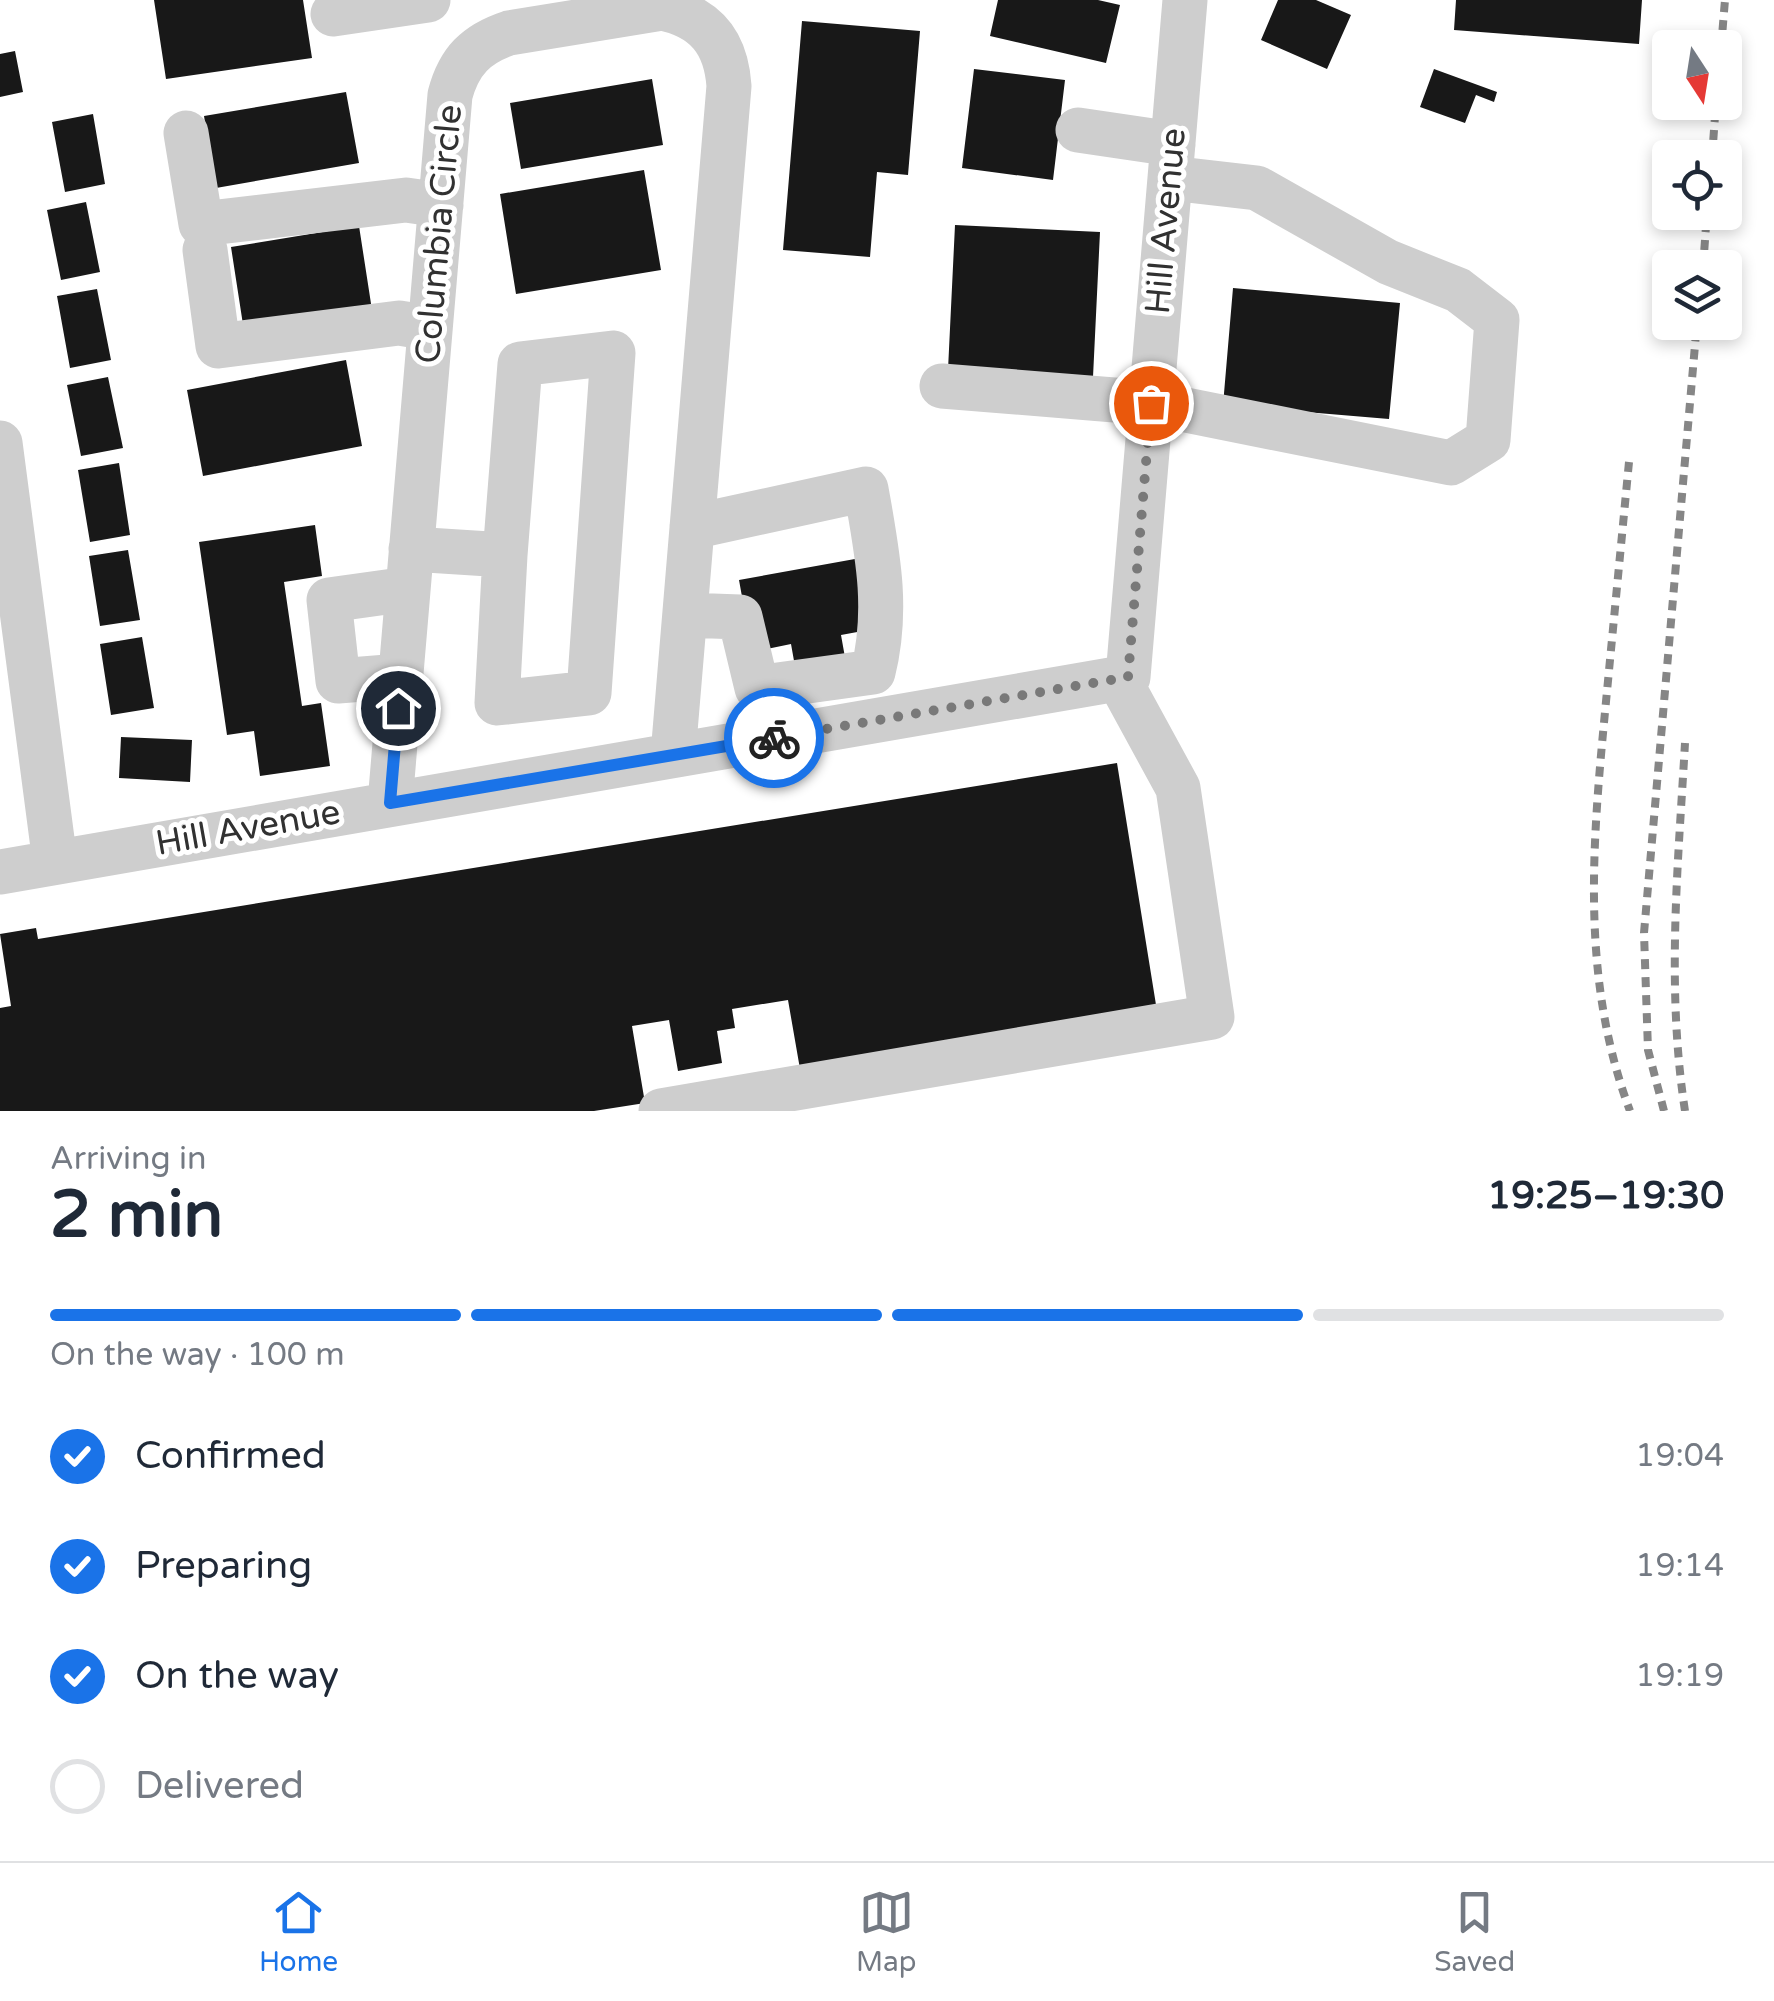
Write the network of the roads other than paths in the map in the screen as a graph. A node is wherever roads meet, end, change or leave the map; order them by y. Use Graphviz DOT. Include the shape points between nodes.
graph roads {
  1 [pos="428,0"];
  2 [pos="1185,0"];
  3 [pos="701,10"];
  4 [pos="332,14"];
  5 [pos="469,54"];
  6 [pos="1078,130"];
  7 [pos="186,133"];
  8 [pos="1171,161"];
  9 [pos="441,205"];
  10 [pos="205,250"];
  11 [pos="430,328"];
  12 [pos="942,386"];
  13 [pos="1151,403"];
  14 [pos="0,444"];
  15 [pos="692,527"];
  16 [pos="506,554"];
  17 [pos="410,569"];
  18 [pos="685,614"];
  19 [pos="864,673"];
  20 [pos="400,676"];
  21 [pos="1118,678"];
  22 [pos="774,685"];
  23 [pos="867,722"];
  24 [pos="784,736"];
  25 [pos="673,755"];
  26 [pos="390,803"];
  27 [pos="54,862"];
  28 [pos="0,872"];
  29 [pos="661,1111"];
  1 -- 4 [label="street"];
  1 -- 5 [label="street"];
  2 -- 8 [label="street, Hill Avenue"];
  3 -- 5 [label="street, Columbia Circle" via="662,8 509,33"];
  3 -- 15 [label="street, Columbia Circle" via="719,42 730,86"];
  5 -- 9 [label="street, Columbia Circle" via="450,95"];
  6 -- 8 [label="street"];
  7 -- 9 [label="street" via="200,224 406,200"];
  8 -- 13 [label="street, Hill Avenue"];
  8 -- 13 [label="street" via="1257,188 1388,262 1458,290 1497,320 1488,440 1452,464"];
  9 -- 11 [label="street, Columbia Circle"];
  10 -- 11 [label="street" via="218,346 399,323"];
  11 -- 17 [label="street, Columbia Circle"];
  12 -- 13 [label="street"];
  13 -- 21 [label="street, Hill Avenue" via="1128,677"];
  14 -- 27 [label="street"];
  15 -- 18 [label="street, Columbia Circle"];
  15 -- 19 [label="street" via="866,489 882,578 883,632 873,672"];
  16 -- 16 [label="street" via="497,702 589,692 614,354 520,364"];
  16 -- 17 [label="street"];
  17 -- 20 [label="street, Columbia Circle"];
  17 -- 20 [label="street" via="329,600 338,681"];
  18 -- 22 [label="street" via="740,617 757,688"];
  18 -- 25 [label="street, Columbia Circle"];
  19 -- 22 [label="street"];
  19 -- 23 [label="street"];
  20 -- 26 [label="street, Columbia Circle"];
  21 -- 23 [label="street, Hill Avenue"];
  21 -- 29 [label="street" via="1178,788 1212,1017"];
  22 -- 24 [label="street"];
  23 -- 24 [label="street, Hill Avenue"];
  24 -- 25 [label="street, Hill Avenue"];
  25 -- 26 [label="street, Hill Avenue"];
  26 -- 27 [label="street, Hill Avenue"];
  27 -- 28 [label="street, Hill Avenue"];
}
